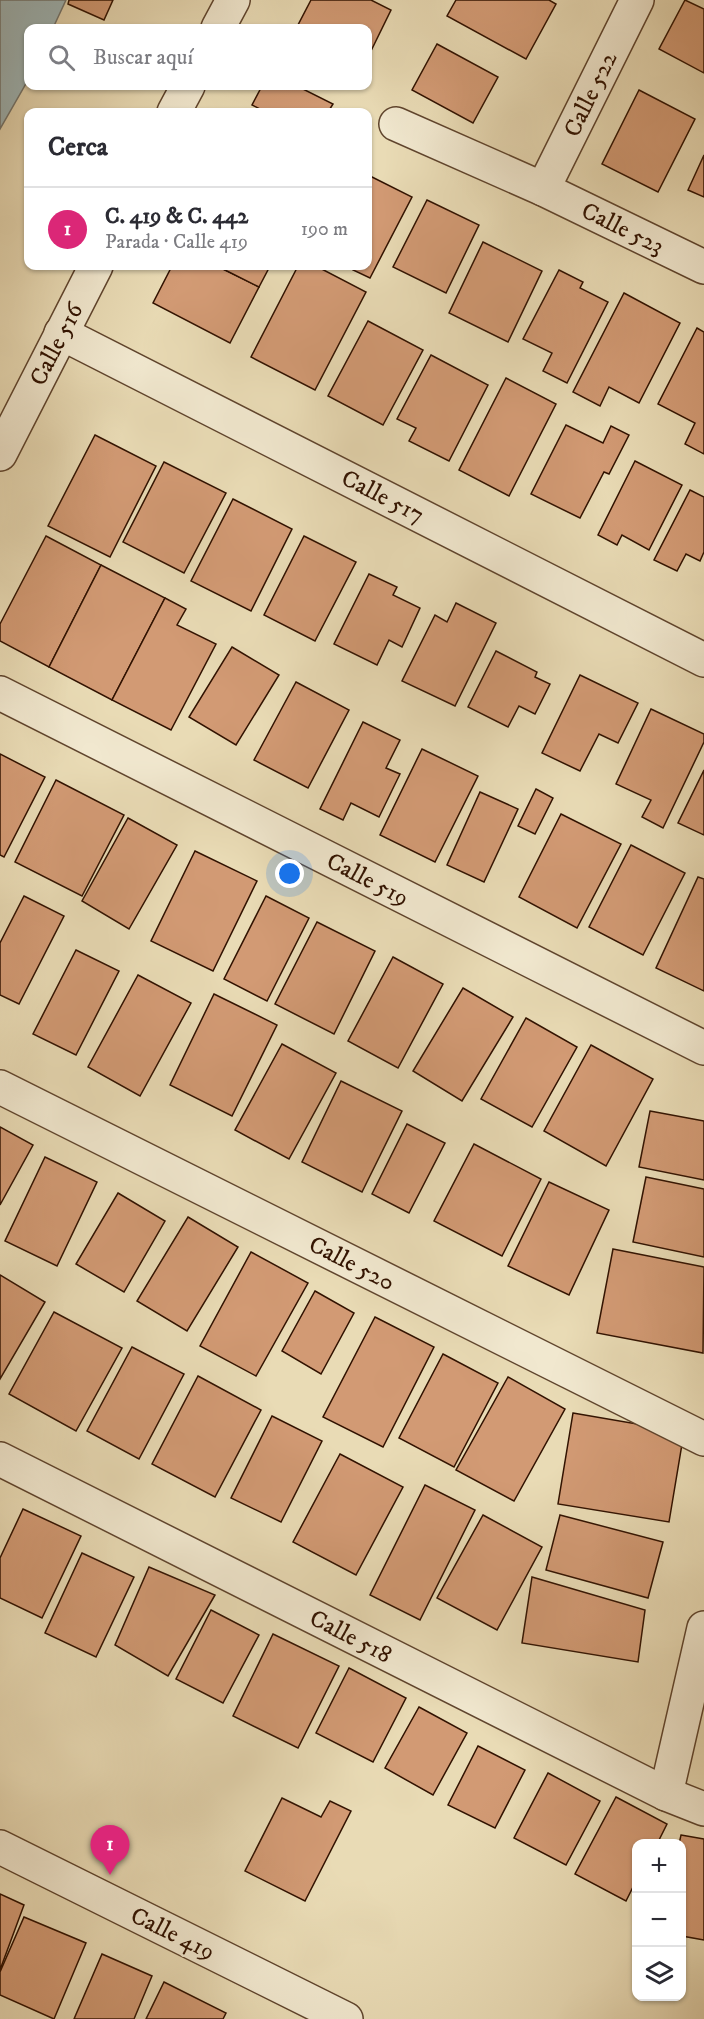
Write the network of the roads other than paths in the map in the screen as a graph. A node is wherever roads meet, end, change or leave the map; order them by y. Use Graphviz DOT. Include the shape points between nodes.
graph roads {
  1 [pos="233,0"];
  2 [pos="637,0"];
  3 [pos="220,24"];
  4 [pos="186,90"];
  5 [pos="176,108"];
  6 [pos="396,124"];
  7 [pos="543,189"];
  8 [pos="704,267"];
  9 [pos="94,270"];
  10 [pos="62,333"];
  11 [pos="0,454"];
  12 [pos="704,660"];
  13 [pos="0,693"];
  14 [pos="704,1048"];
  15 [pos="0,1087"];
  16 [pos="704,1438"];
  17 [pos="0,1459"];
  18 [pos="704,1628"];
  19 [pos="666,1794"];
  20 [pos="704,1809"];
  21 [pos="0,1847"];
  22 [pos="346,2019"];
  1 -- 3 [label="street"];
  2 -- 7 [label="street, Calle 522"];
  4 -- 5 [label="street"];
  6 -- 7 [label="street, Calle 523"];
  7 -- 8 [label="street, Calle 523"];
  9 -- 10 [label="street, Calle 516"];
  10 -- 11 [label="street, Calle 516"];
  10 -- 12 [label="street, Calle 517"];
  13 -- 14 [label="street, Calle 519"];
  15 -- 16 [label="street, Calle 520"];
  17 -- 19 [label="street, Calle 518"];
  18 -- 19 [label="street"];
  19 -- 20 [label="street, Calle 518"];
  21 -- 22 [label="street, Calle 419"];
}
